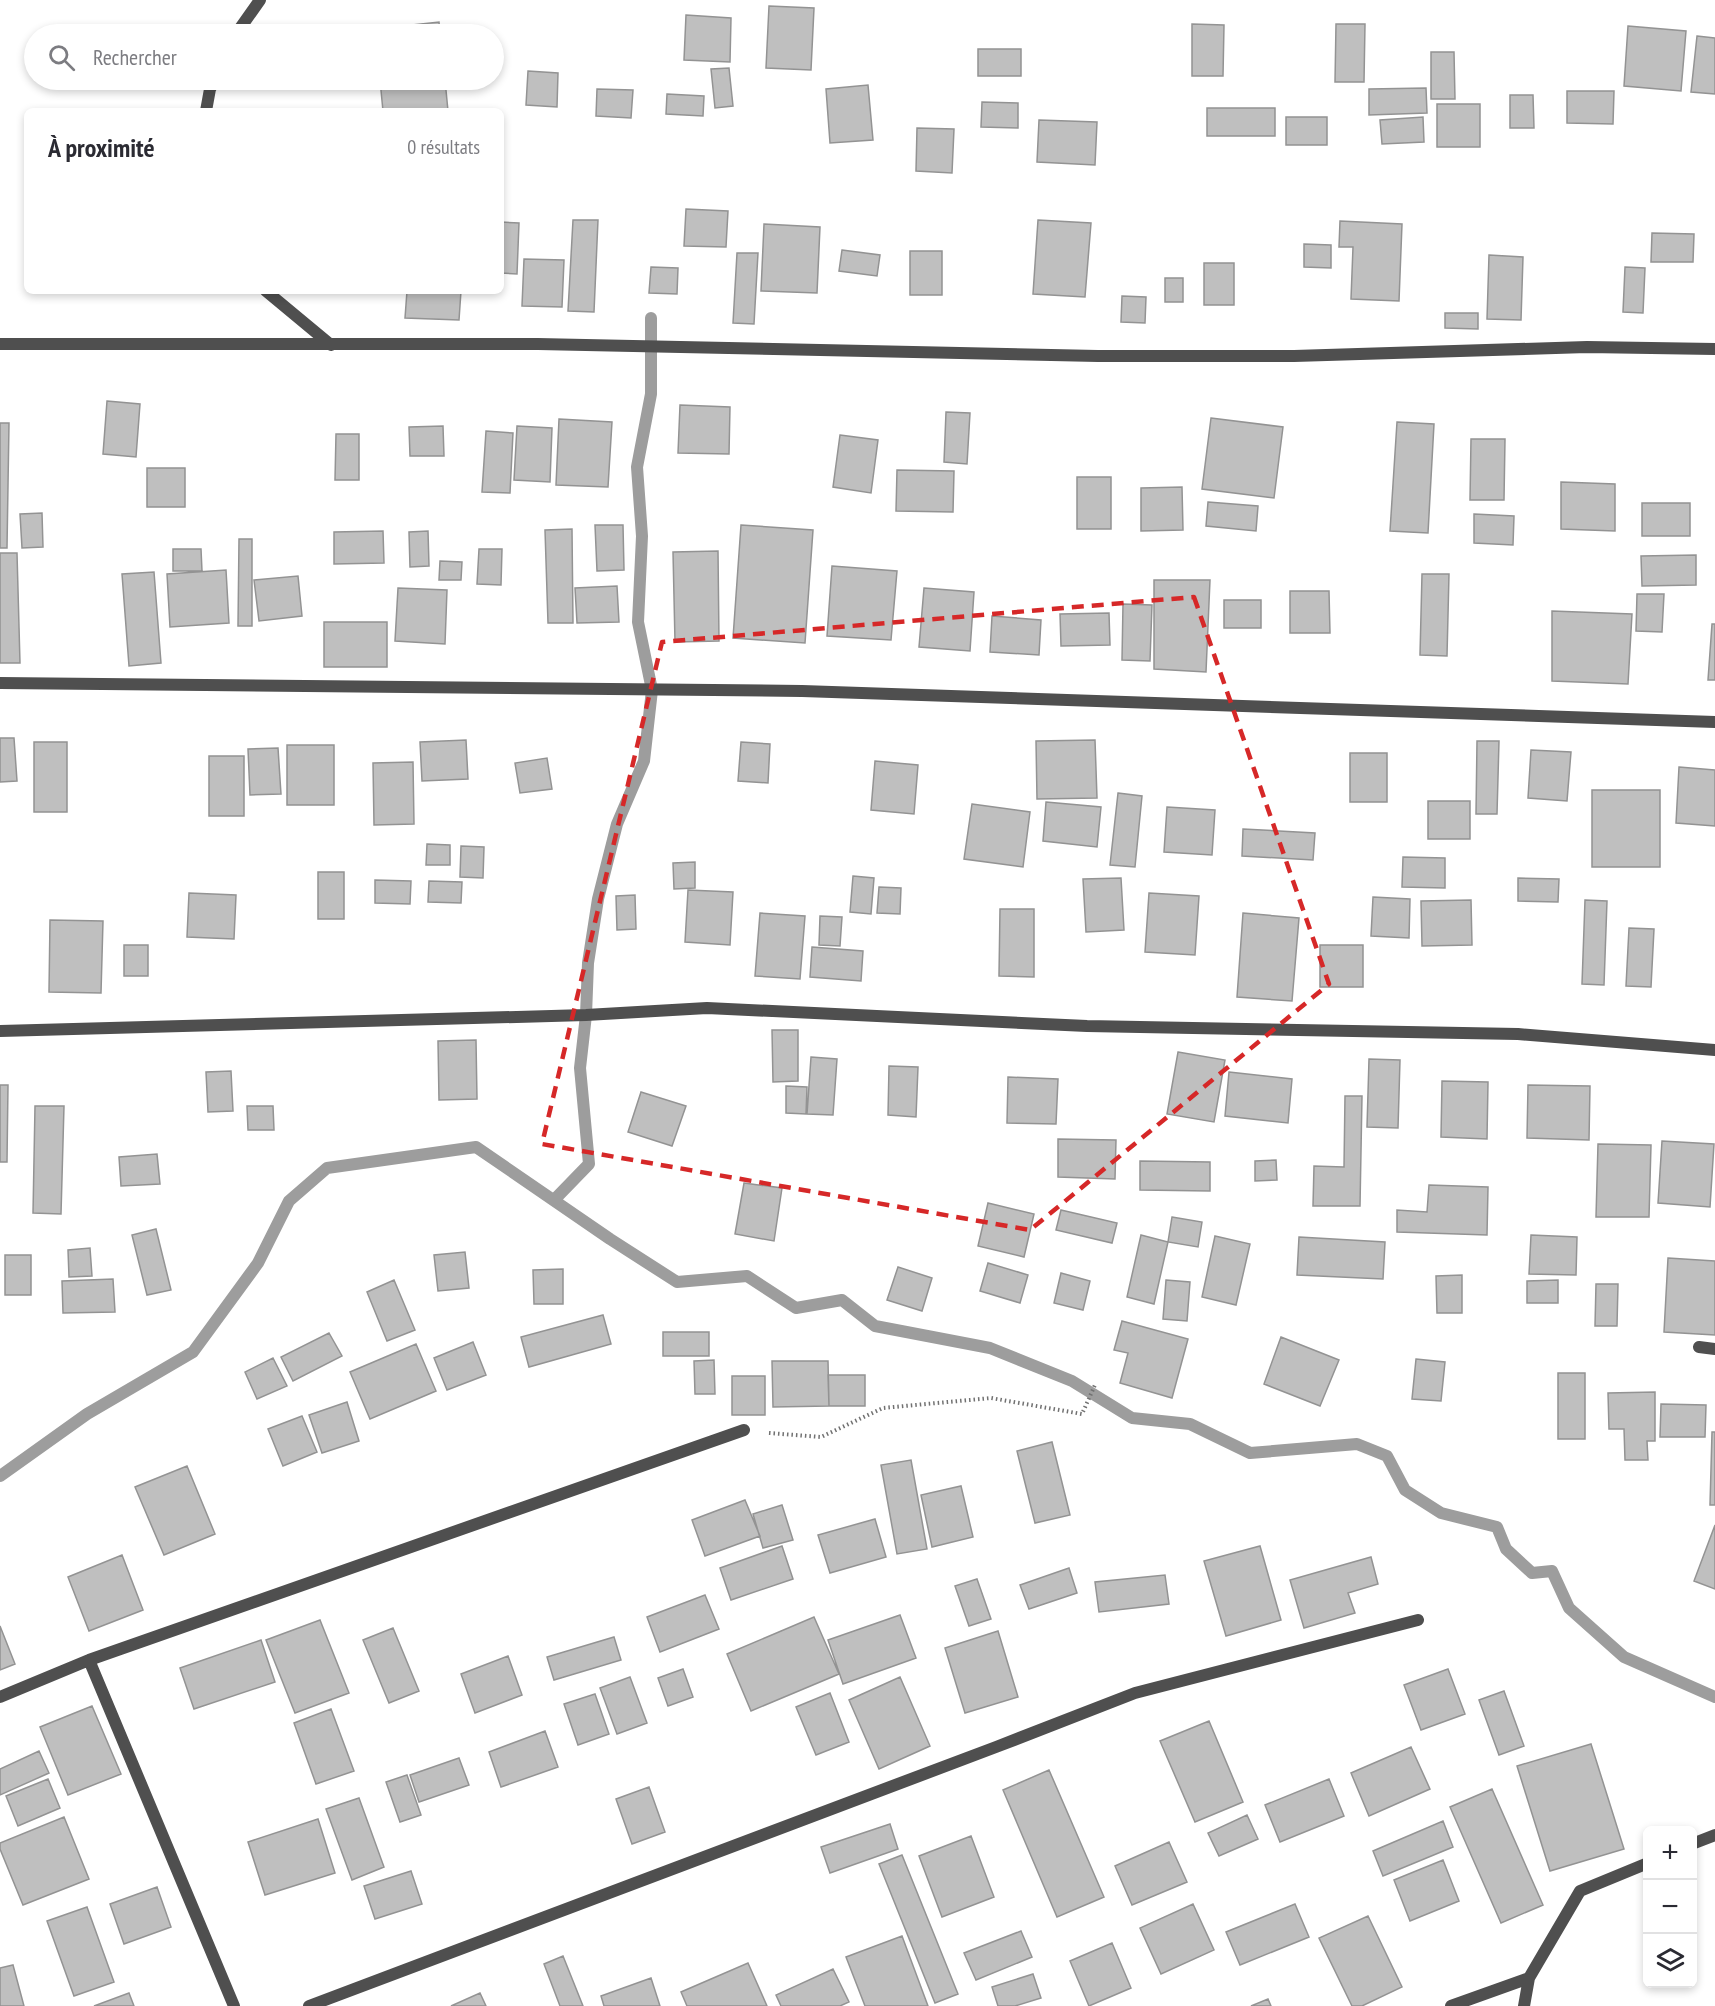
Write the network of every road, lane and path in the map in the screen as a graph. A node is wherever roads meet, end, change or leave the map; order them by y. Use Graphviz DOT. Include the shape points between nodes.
graph roads {
  1 [pos="260,0"];
  2 [pos="243,24"];
  3 [pos="210,90"];
  4 [pos="207,108"];
  5 [pos="270,294"];
  6 [pos="0,344"];
  7 [pos="331,345"];
  8 [pos="1715,349"];
  9 [pos="0,683"];
  10 [pos="1715,722"];
  11 [pos="0,1030"];
  12 [pos="1715,1050"];
  13 [pos="1699,1347"];
  14 [pos="1715,1349"];
  15 [pos="1095,1385"];
  16 [pos="744,1430"];
  17 [pos="1418,1620"];
  18 [pos="88,1660"];
  19 [pos="0,1697"];
  20 [pos="1715,1835"];
  21 [pos="1697,1842"];
  22 [pos="1643,1865"];
  23 [pos="1529,1978"];
  24 [pos="234,2006"];
  25 [pos="309,2006"];
  26 [pos="1451,2006"];
  27 [pos="1524,2006"];
  1 -- 2 [label="street"];
  3 -- 4 [label="street"];
  5 -- 7 [label="street"];
  6 -- 7 [label="street"];
  7 -- 8 [label="street" via="538,344 1098,356 1294,356 1587,347"];
  9 -- 10 [label="street" via="802,691"];
  11 -- 12 [label="street" via="586,1015 707,1008 1087,1026 1518,1034"];
  13 -- 14 [label="street"];
  15 -- 16 [label="path" via="1082,1414 992,1398 883,1408 821,1437"];
  16 -- 18 [label="street"];
  17 -- 25 [label="street" via="1136,1693"];
  18 -- 19 [label="street"];
  18 -- 24 [label="street"];
  20 -- 21 [label="street"];
  22 -- 23 [label="street" via="1580,1891"];
  23 -- 26 [label="street"];
  23 -- 27 [label="street"];
}
